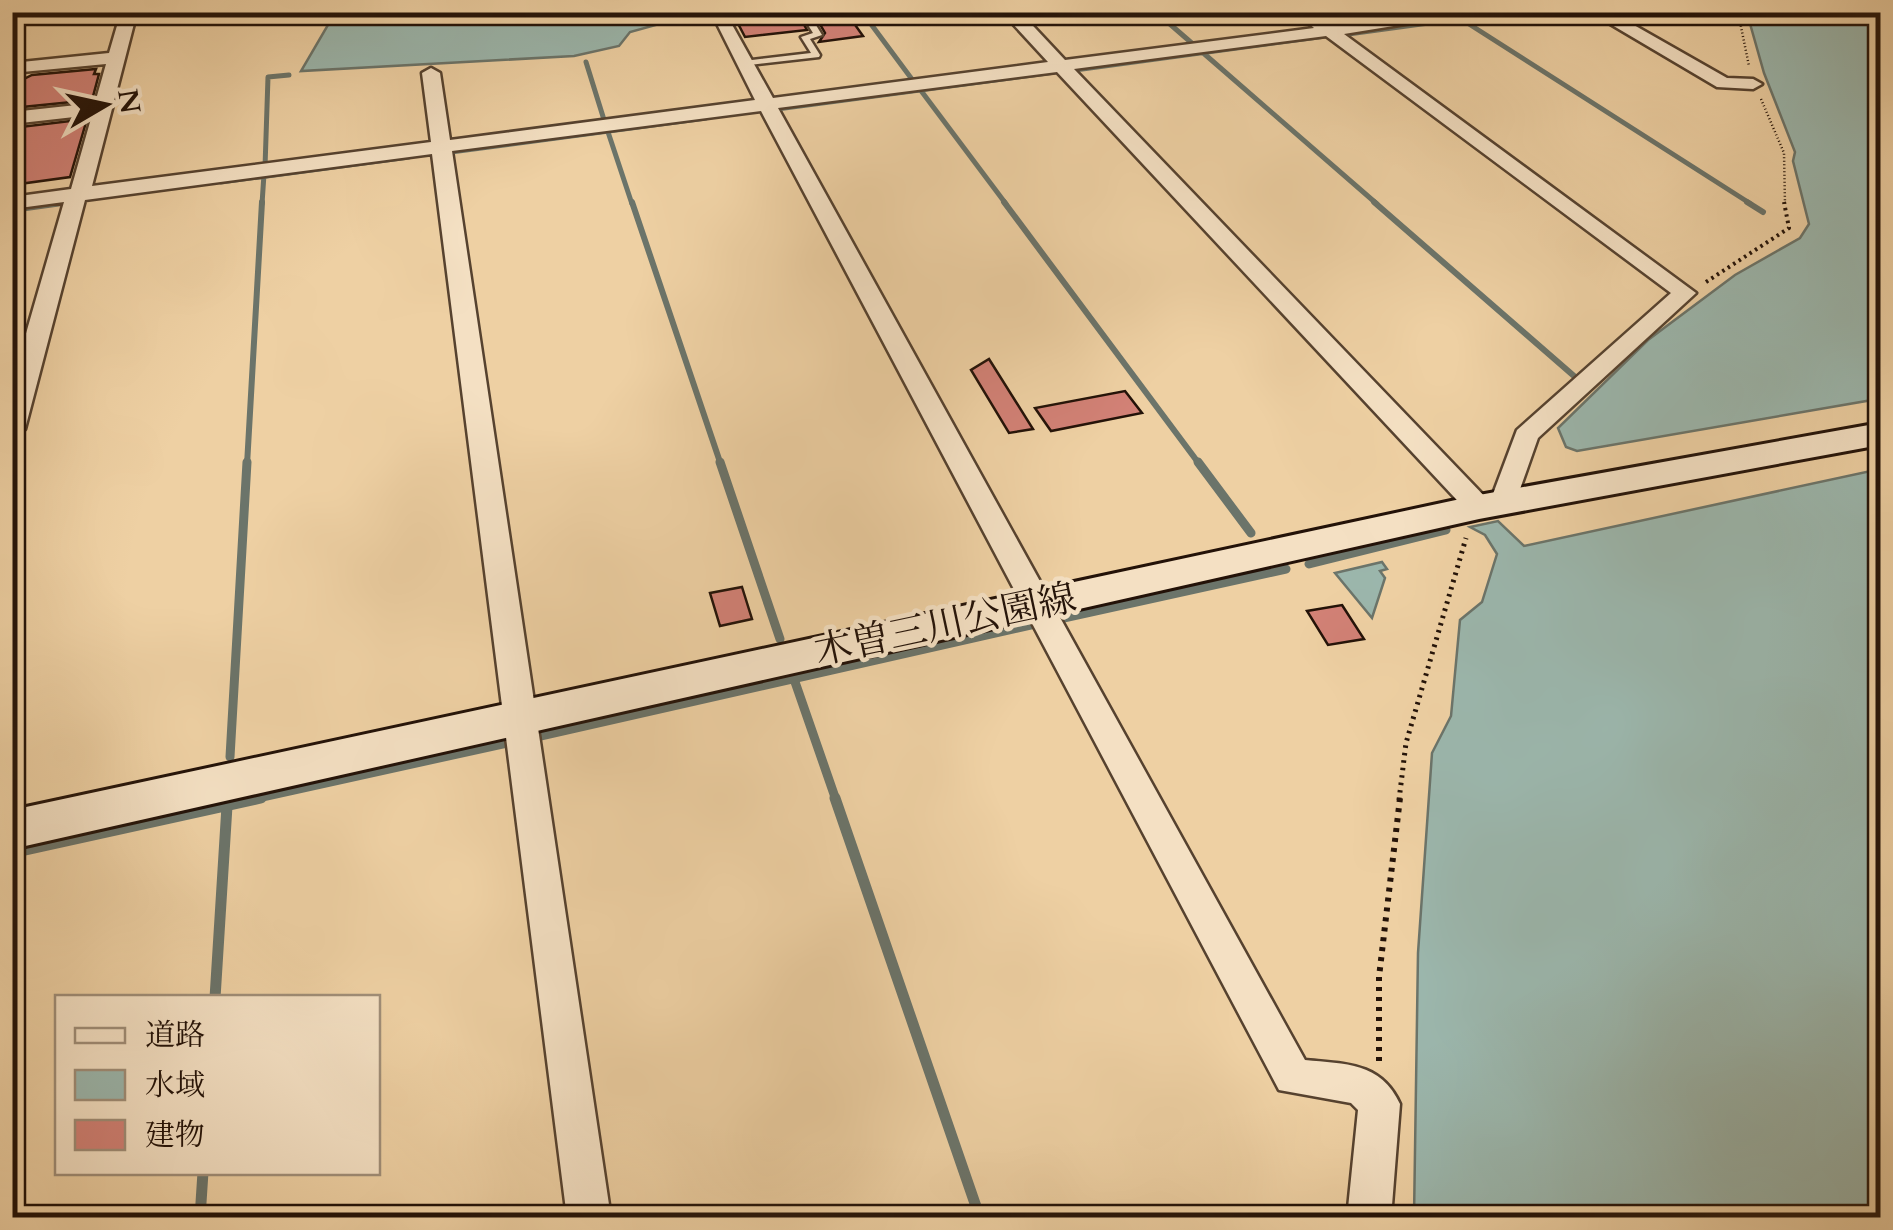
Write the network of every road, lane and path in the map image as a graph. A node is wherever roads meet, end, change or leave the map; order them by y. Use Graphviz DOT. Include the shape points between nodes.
graph roads {
  1 [pos="128,12"];
  2 [pos="804,12"];
  3 [pos="1010,12"];
  4 [pos="1304,12"];
  5 [pos="1472,12"];
  6 [pos="1598,12"];
  7 [pos="1738,12"];
  8 [pos="718,14"];
  9 [pos="1330,32"];
  10 [pos="116,58"];
  11 [pos="744,64"];
  12 [pos="1061,66"];
  13 [pos="12,68"];
  14 [pos="431,73"];
  15 [pos="1752,84"];
  16 [pos="765,105"];
  17 [pos="103,108"];
  18 [pos="12,118"];
  19 [pos="440,148"];
  20 [pos="78,195"];
  21 [pos="12,203"];
  22 [pos="1686,293"];
  23 [pos="12,429"];
  24 [pos="1880,434"];
  25 [pos="1477,508"];
  26 [pos="1037,604"];
  27 [pos="520,717"];
  28 [pos="12,830"];
  29 [pos="1378,1104"];
  30 [pos="588,1218"];
  31 [pos="1369,1218"];
  1 -- 10 [label="street"];
  2 -- 11 [label="lane" via="818,35 805,36 816,55"];
  3 -- 12 [label="street"];
  4 -- 9 [label="street"];
  5 -- 9 [label="street"];
  6 -- 15 [label="street" via="1723,82"];
  7 -- 15 [label="path"];
  8 -- 11 [label="street"];
  9 -- 12 [label="street"];
  9 -- 22 [label="street"];
  10 -- 13 [label="street"];
  10 -- 17 [label="street"];
  11 -- 16 [label="street"];
  12 -- 16 [label="street"];
  12 -- 25 [label="street"];
  14 -- 19 [label="street"];
  15 -- 22 [label="path" via="1784,152 1789,228"];
  16 -- 19 [label="street"];
  16 -- 26 [label="street"];
  17 -- 18 [label="street"];
  17 -- 20 [label="street"];
  19 -- 20 [label="street"];
  19 -- 27 [label="street"];
  20 -- 21 [label="street"];
  20 -- 23 [label="street"];
  22 -- 25 [label="street" via="1559,402 1526,436"];
  24 -- 25 [label="main road, 木曽三川公園線"];
  25 -- 26 [label="main road, 木曽三川公園線"];
  25 -- 29 [label="path" via="1406,742 1379,977"];
  26 -- 27 [label="main road, 木曽三川公園線"];
  26 -- 29 [label="street" via="1293,1076 1362,1086"];
  27 -- 28 [label="main road, 木曽三川公園線"];
  27 -- 30 [label="street"];
  29 -- 31 [label="street"];
}
